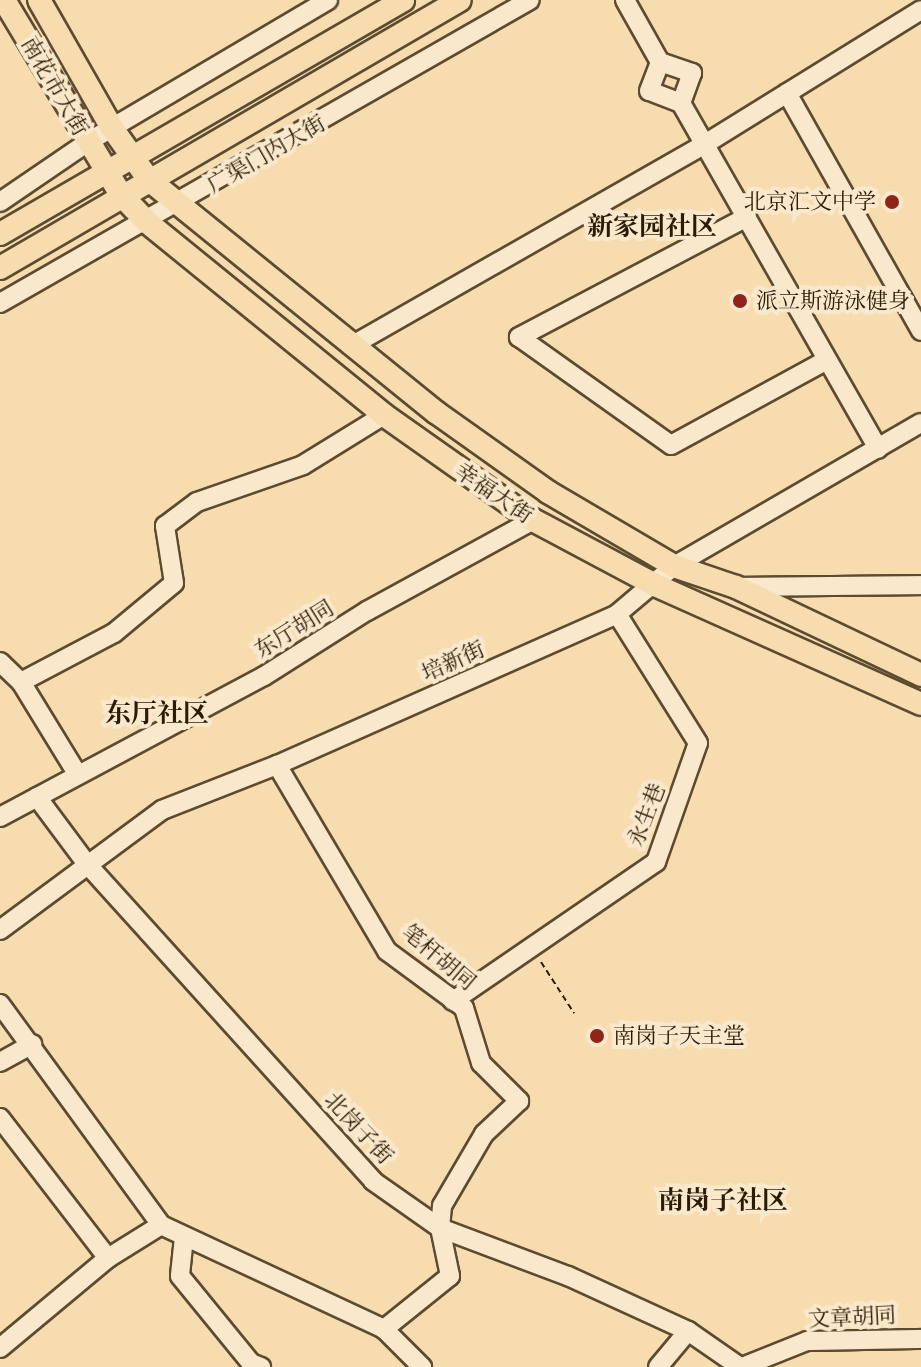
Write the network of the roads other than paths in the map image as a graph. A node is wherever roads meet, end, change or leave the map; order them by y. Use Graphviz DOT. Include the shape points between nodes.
graph roads {
  1 [pos="4,0"];
  2 [pos="39,0"];
  3 [pos="328,0"];
  4 [pos="403,0"];
  5 [pos="460,0"];
  6 [pos="530,0"];
  7 [pos="625,0"];
  8 [pos="921,10"];
  9 [pos="660,62"];
  10 [pos="787,93"];
  11 [pos="681,103"];
  12 [pos="112,128"];
  13 [pos="88,142"];
  14 [pos="705,144"];
  15 [pos="130,155"];
  16 [pos="105,171"];
  17 [pos="149,180"];
  18 [pos="122,196"];
  19 [pos="0,202"];
  20 [pos="177,206"];
  21 [pos="747,217"];
  22 [pos="148,223"];
  23 [pos="0,234"];
  24 [pos="0,268"];
  25 [pos="0,303"];
  26 [pos="921,331"];
  27 [pos="351,346"];
  28 [pos="825,361"];
  29 [pos="384,415"];
  30 [pos="921,423"];
  31 [pos="878,449"];
  32 [pos="533,520"];
  33 [pos="674,566"];
  34 [pos="655,585"];
  35 [pos="921,585"];
  36 [pos="736,587"];
  37 [pos="617,614"];
  38 [pos="0,662"];
  39 [pos="921,675"];
  40 [pos="21,682"];
  41 [pos="921,704"];
  42 [pos="277,765"];
  43 [pos="78,775"];
  44 [pos="37,797"];
  45 [pos="0,817"];
  46 [pos="87,864"];
  47 [pos="0,930"];
  48 [pos="453,1001"];
  49 [pos="0,1004"];
  50 [pos="32,1044"];
  51 [pos="0,1062"];
  52 [pos="0,1118"];
  53 [pos="161,1225"];
  54 [pos="440,1228"];
  55 [pos="184,1237"];
  56 [pos="108,1258"];
  57 [pos="384,1329"];
  58 [pos="688,1331"];
  59 [pos="921,1339"];
  60 [pos="0,1348"];
  61 [pos="261,1367"];
  62 [pos="422,1367"];
  63 [pos="658,1367"];
  64 [pos="741,1367"];
  1 -- 13 [label="main road, 南花市大街"];
  2 -- 12 [label="main road, 南花市大街"];
  3 -- 12 [label="street"];
  4 -- 15 [label="main road"];
  5 -- 17 [label="main road, 广渠门内大街"];
  6 -- 20 [label="street, 广渠门内大街"];
  7 -- 9 [label="street"];
  8 -- 10 [label="street"];
  9 -- 11 [label="street" via="649,91"];
  9 -- 11 [label="street" via="692,73"];
  10 -- 14 [label="street"];
  10 -- 26 [label="street"];
  11 -- 14 [label="street"];
  12 -- 13 [label="street"];
  12 -- 15 [label="main road, 南花市大街"];
  13 -- 16 [label="main road, 南花市大街"];
  13 -- 19 [label="street"];
  14 -- 21 [label="street"];
  14 -- 27 [label="street"];
  15 -- 16 [label="main road"];
  15 -- 17 [label="main road, 南花市大街"];
  16 -- 18 [label="main road, 南花市大街"];
  16 -- 23 [label="main road"];
  17 -- 18 [label="main road, 广渠门内大街"];
  17 -- 20 [label="main road, 幸福大街"];
  18 -- 22 [label="main road, 幸福大街"];
  18 -- 24 [label="main road, 广渠门内大街"];
  20 -- 22 [label="street, 广渠门内大街"];
  20 -- 27 [label="main road, 幸福大街"];
  21 -- 28 [label="street"];
  21 -- 28 [label="street" via="519,337 671,445"];
  22 -- 25 [label="street, 广渠门内大街"];
  22 -- 29 [label="main road, 幸福大街"];
  27 -- 33 [label="main road, 幸福大街" via="548,492"];
  28 -- 31 [label="street"];
  29 -- 32 [label="main road, 幸福大街"];
  29 -- 40 [label="street" via="303,465 197,502 165,526 174,583 114,633"];
  30 -- 31 [label="street, 培新街"];
  31 -- 33 [label="street, 培新街"];
  32 -- 34 [label="main road, 幸福大街"];
  32 -- 43 [label="street, 东厅胡同" via="367,611 264,676"];
  33 -- 34 [label="street, 培新街"];
  33 -- 36 [label="main road, 幸福大街"];
  34 -- 37 [label="street, 培新街"];
  34 -- 41 [label="main road, 幸福大街"];
  35 -- 36 [label="street"];
  36 -- 39 [label="main road, 幸福大街"];
  37 -- 42 [label="street, 培新街"];
  37 -- 48 [label="street, 永生巷" via="698,743 656,862"];
  38 -- 40 [label="street"];
  40 -- 43 [label="street"];
  42 -- 46 [label="street, 培新街" via="162,810"];
  42 -- 48 [label="street, 笔杆胡同" via="387,951"];
  43 -- 44 [label="street, 东厅胡同"];
  44 -- 45 [label="street, 东厅胡同"];
  44 -- 46 [label="street, 北岗子街"];
  46 -- 47 [label="street, 培新街"];
  46 -- 54 [label="street, 北岗子街" via="373,1181"];
  48 -- 54 [label="street, 笔杆胡同" via="468,1013 481,1063 519,1101 484,1134 462,1167 442,1206"];
  49 -- 50 [label="street"];
  50 -- 51 [label="street"];
  50 -- 53 [label="street"];
  52 -- 56 [label="street"];
  53 -- 55 [label="street"];
  53 -- 56 [label="street"];
  54 -- 57 [label="street, 笔杆胡同" via="450,1276"];
  54 -- 58 [label="street, 北岗子街" via="568,1276"];
  55 -- 57 [label="street"];
  55 -- 61 [label="street" via="180,1276 251,1363"];
  56 -- 60 [label="street"];
  57 -- 62 [label="street"];
  58 -- 63 [label="street"];
  58 -- 64 [label="street, 北岗子街"];
  59 -- 64 [label="street, 文章胡同" via="807,1341"];
}
